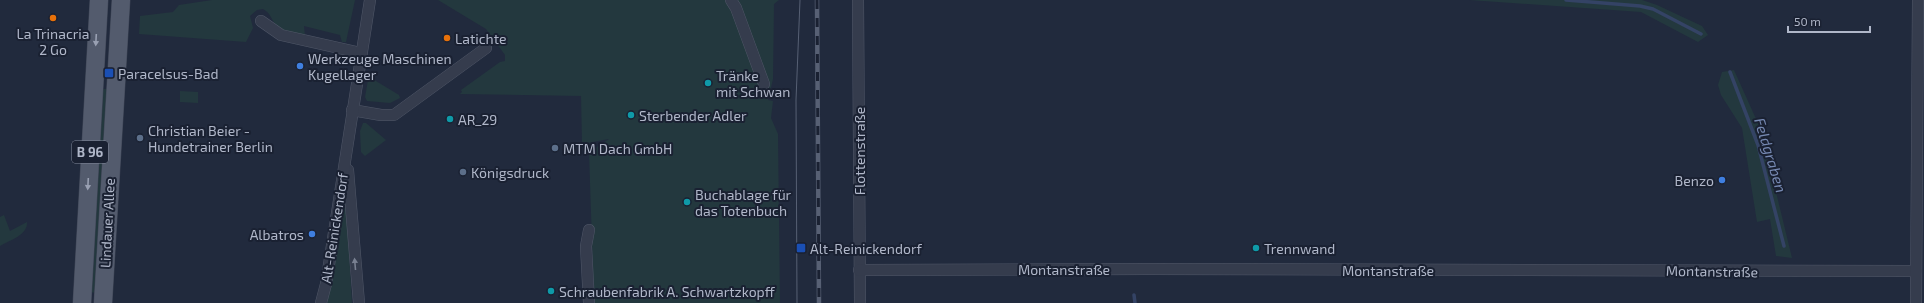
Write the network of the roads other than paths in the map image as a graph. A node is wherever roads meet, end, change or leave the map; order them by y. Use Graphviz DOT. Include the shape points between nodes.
graph roads {
  1 [pos="99,0"];
  2 [pos="121,0"];
  3 [pos="370,0"];
  4 [pos="731,0"];
  5 [pos="858,0"];
  6 [pos="1918,0"];
  7 [pos="261,21"];
  8 [pos="486,48"];
  9 [pos="361,53"];
  10 [pos="764,84"];
  11 [pos="352,110"];
  12 [pos="346,153"];
  13 [pos="589,230"];
  14 [pos="859,270"];
  15 [pos="1916,271"];
  16 [pos="82,303"];
  17 [pos="103,303"];
  18 [pos="321,303"];
  19 [pos="359,303"];
  20 [pos="589,303"];
  21 [pos="860,303"];
  22 [pos="1916,303"];
  1 -- 16 [label="main road, Lindauer Allee / B 96, one-way"];
  2 -- 17 [label="main road, Lindauer Allee / B 96"];
  3 -- 9 [label="street, Alt-Reinickendorf"];
  4 -- 10 [label="street"];
  5 -- 14 [label="street, Flottenstraße"];
  6 -- 15 [label="street"];
  7 -- 9 [label="street" via="281,35"];
  8 -- 11 [label="street" via="394,115"];
  9 -- 11 [label="street, Alt-Reinickendorf"];
  11 -- 12 [label="street, Alt-Reinickendorf"];
  12 -- 18 [label="street, Alt-Reinickendorf"];
  19 -- 12 [label="street, Alt-Reinickendorf, one-way"];
  13 -- 20 [label="street" via="586,246"];
  14 -- 15 [label="street, Montanstraße"];
  14 -- 21 [label="street, Flottenstraße"];
  15 -- 22 [label="street"];
}
